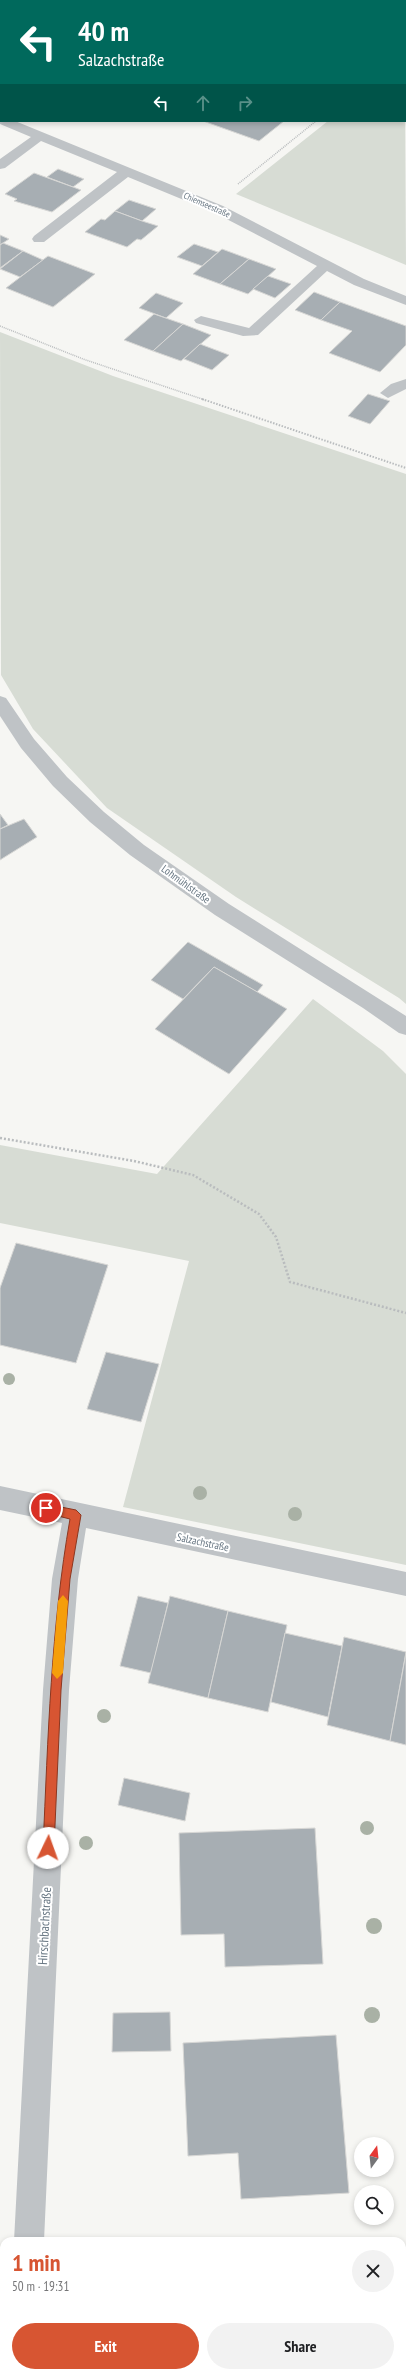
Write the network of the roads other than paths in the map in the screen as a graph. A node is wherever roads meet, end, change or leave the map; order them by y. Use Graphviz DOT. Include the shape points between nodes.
graph roads {
  1 [pos="7,122"];
  2 [pos="40,136"];
  3 [pos="0,165"];
  4 [pos="126,170"];
  5 [pos="39,239"];
  6 [pos="326,265"];
  7 [pos="406,300"];
  8 [pos="200,320"];
  9 [pos="406,384"];
  10 [pos="388,393"];
  11 [pos="0,702"];
  12 [pos="406,1027"];
  13 [pos="0,1498"];
  14 [pos="76,1515"];
  15 [pos="406,1584"];
  16 [pos="29,2237"];
  1 -- 2 [label="street, Chiemseestraße"];
  2 -- 3 [label="street"];
  2 -- 4 [label="street, Chiemseestraße"];
  4 -- 5 [label="street"];
  4 -- 6 [label="street, Chiemseestraße" via="211,206"];
  6 -- 7 [label="street, Chiemseestraße" via="359,282"];
  6 -- 8 [label="street" via="253,332 243,332"];
  9 -- 10 [label="street"];
  11 -- 12 [label="street, Lohmühlstraße" via="26,741 60,782 104,822 222,910"];
  13 -- 14 [label="street, Salzachstraße"];
  14 -- 15 [label="street, Salzachstraße"];
  14 -- 16 [label="street, Hirschbachstraße" via="65,1579 56,1690"];
}
